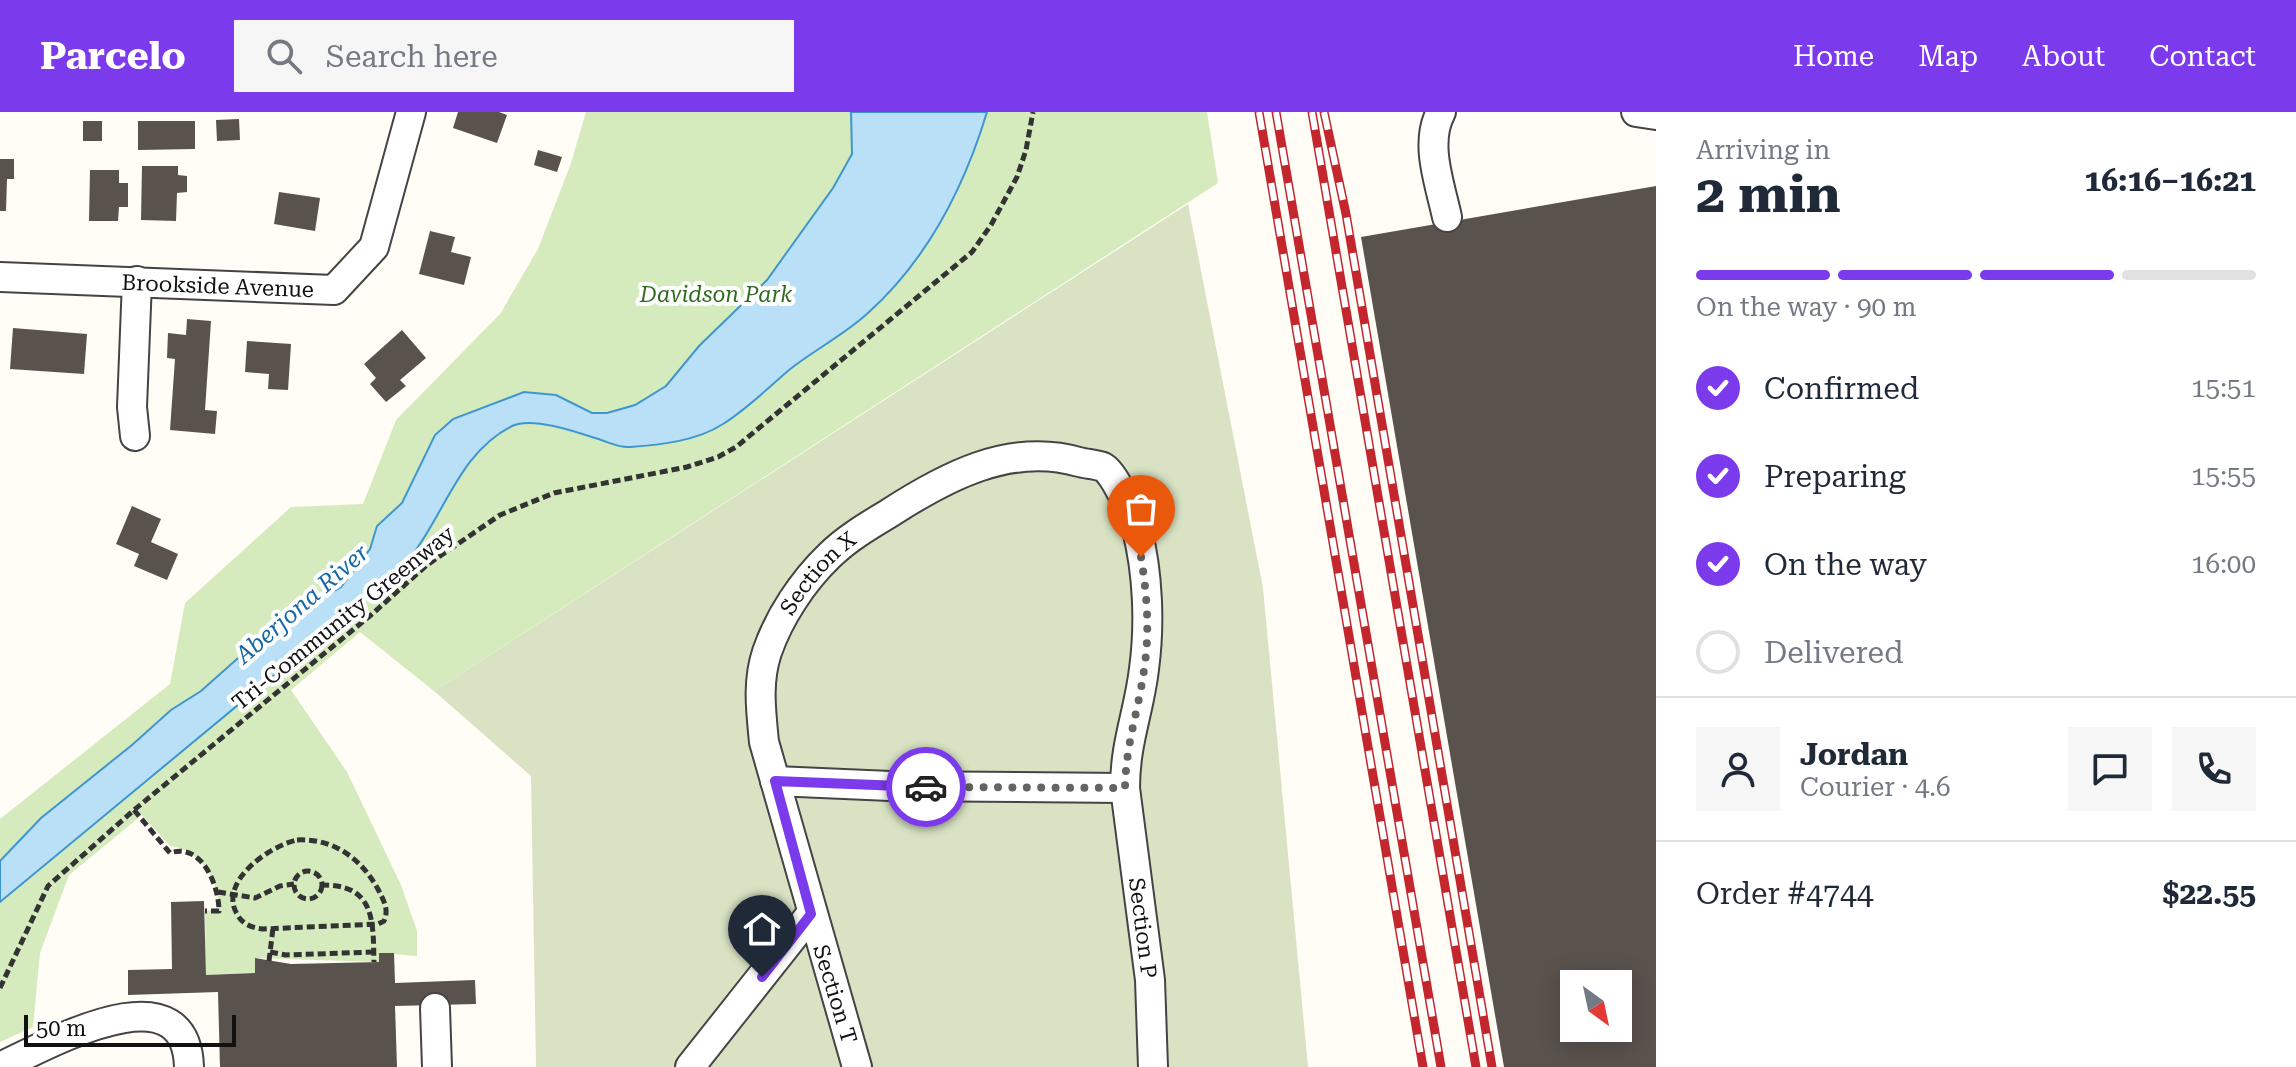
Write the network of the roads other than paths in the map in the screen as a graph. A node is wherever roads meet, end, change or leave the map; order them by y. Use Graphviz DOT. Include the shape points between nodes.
graph roads {
  1 [pos="411,112"];
  2 [pos="1441,112"];
  3 [pos="1636,112"];
  4 [pos="1656,115"];
  5 [pos="1447,217"];
  6 [pos="0,277"];
  7 [pos="137,281"];
  8 [pos="135,436"];
  9 [pos="1104,468"];
  10 [pos="775,781"];
  11 [pos="1125,788"];
  12 [pos="811,914"];
  13 [pos="435,1008"];
  14 [pos="0,1067"];
  15 [pos="189,1067"];
  16 [pos="437,1067"];
  17 [pos="690,1067"];
  18 [pos="857,1067"];
  19 [pos="1153,1067"];
  1 -- 7 [label="street, Brookside Avenue" via="374,247 334,290"];
  2 -- 5 [label="street" via="1433,140"];
  3 -- 4 [label="street"];
  6 -- 7 [label="street, Brookside Avenue"];
  7 -- 8 [label="street"];
  9 -- 10 [label="street, Section X" via="1047,455 976,467 916,495 830,554 805,581 767,652 759,694"];
  9 -- 11 [label="street, Section P" via="1137,530 1145,584 1144,669 1125,756"];
  10 -- 11 [label="street"];
  10 -- 12 [label="street, Section T"];
  11 -- 19 [label="street, Section P" via="1150,980"];
  12 -- 17 [label="street"];
  12 -- 18 [label="street, Section T"];
  13 -- 16 [label="street"];
  14 -- 15 [label="street" via="92,1026 138,1015 158,1018 176,1029 184,1040"];
}
